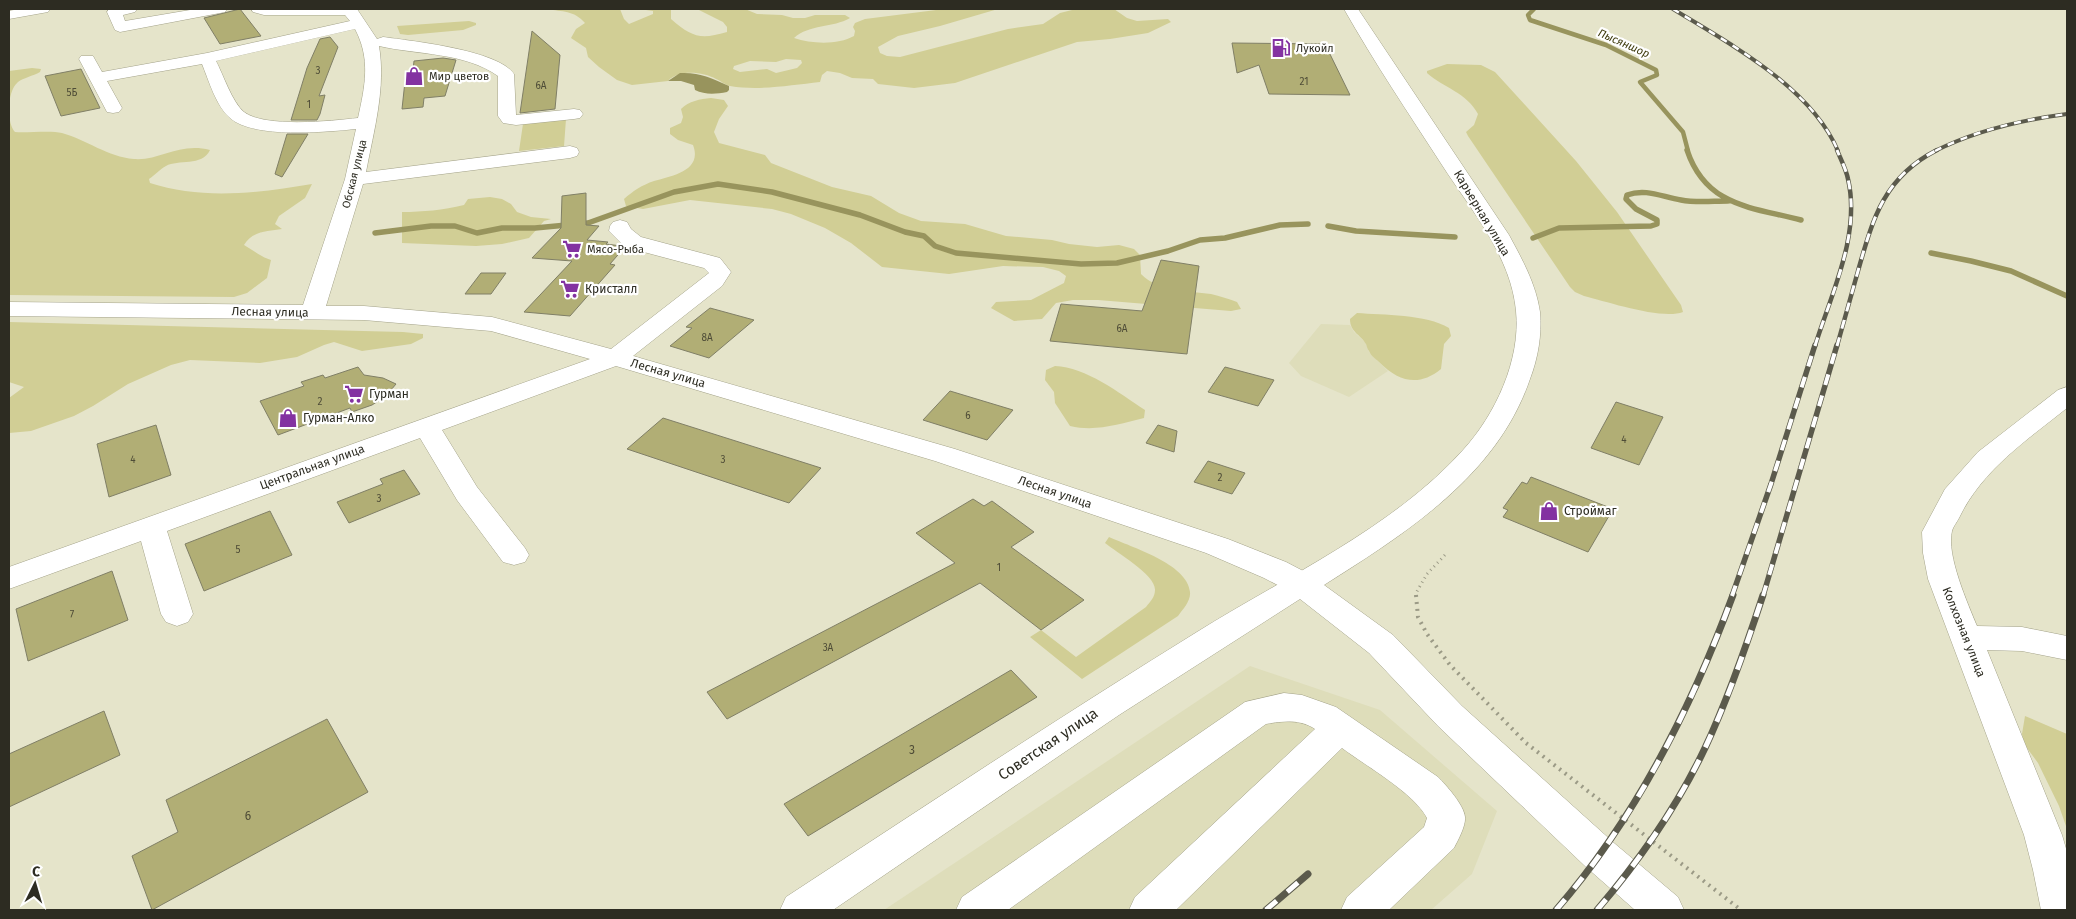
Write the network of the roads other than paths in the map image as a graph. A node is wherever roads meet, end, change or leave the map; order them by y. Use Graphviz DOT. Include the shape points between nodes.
graph roads {
  1 [pos="43,9"];
  2 [pos="130,9"];
  3 [pos="220,9"];
  4 [pos="258,9"];
  5 [pos="1350,9"];
  6 [pos="353,14"];
  7 [pos="9,15"];
  8 [pos="382,42"];
  9 [pos="207,58"];
  10 [pos="87,59"];
  11 [pos="97,78"];
  12 [pos="113,108"];
  13 [pos="574,114"];
  14 [pos="365,122"];
  15 [pos="570,152"];
  16 [pos="355,179"];
  17 [pos="620,226"];
  18 [pos="9,309"];
  19 [pos="312,313"];
  20 [pos="615,358"];
  21 [pos="2067,395"];
  22 [pos="426,426"];
  23 [pos="151,526"];
  24 [pos="514,555"];
  25 [pos="9,578"];
  26 [pos="1300,583"];
  27 [pos="177,614"];
  28 [pos="1967,638"];
  29 [pos="2067,648"];
  30 [pos="1340,728"];
  31 [pos="800,910"];
  32 [pos="976,910"];
  33 [pos="1149,910"];
  34 [pos="1362,910"];
  35 [pos="1664,910"];
  36 [pos="2061,910"];
  1 -- 7 [label="street"];
  2 -- 3 [label="street" via="114,12 120,27"];
  4 -- 6 [label="street"];
  5 -- 26 [label="street, Карьерная улица" via="1500,240 1525,297 1527,332 1518,378 1506,408 1469,460 1412,510"];
  6 -- 9 [label="street"];
  6 -- 14 [label="street, Обская улица" via="371,44 374,65"];
  8 -- 13 [label="street" via="424,48 496,66 506,74 509,119"];
  9 -- 11 [label="street"];
  9 -- 14 [label="street" via="233,109 244,120 310,126"];
  10 -- 11 [label="street"];
  11 -- 12 [label="street"];
  14 -- 16 [label="street, Обская улица"];
  15 -- 16 [label="street"];
  16 -- 19 [label="street, Обская улица"];
  17 -- 20 [label="street, Центральная улица" via="620,231 633,242 712,263 720,272 714,281"];
  18 -- 19 [label="street, Лесная улица"];
  19 -- 20 [label="street, Лесная улица" via="406,316 492,324"];
  20 -- 22 [label="street, Центральная улица"];
  20 -- 26 [label="street, Лесная улица" via="963,461 1225,549"];
  21 -- 28 [label="street, Колхозная улица" via="1988,458 1955,496 1938,532 1943,579"];
  22 -- 23 [label="street, Центральная улица"];
  22 -- 24 [label="street" via="467,493"];
  23 -- 25 [label="street, Центральная улица"];
  23 -- 27 [label="street"];
  26 -- 31 [label="street, Советская улица" via="1095,713"];
  26 -- 35 [label="street, Лесная улица" via="1381,644 1450,716"];
  28 -- 29 [label="street" via="2022,639"];
  28 -- 36 [label="street, Колхозная улица" via="2043,835"];
  30 -- 32 [label="street" via="1324,717 1302,709 1284,707 1257,712"];
  30 -- 33 [label="street"];
  30 -- 34 [label="street" via="1425,788 1446,817 1441,836"];
}
